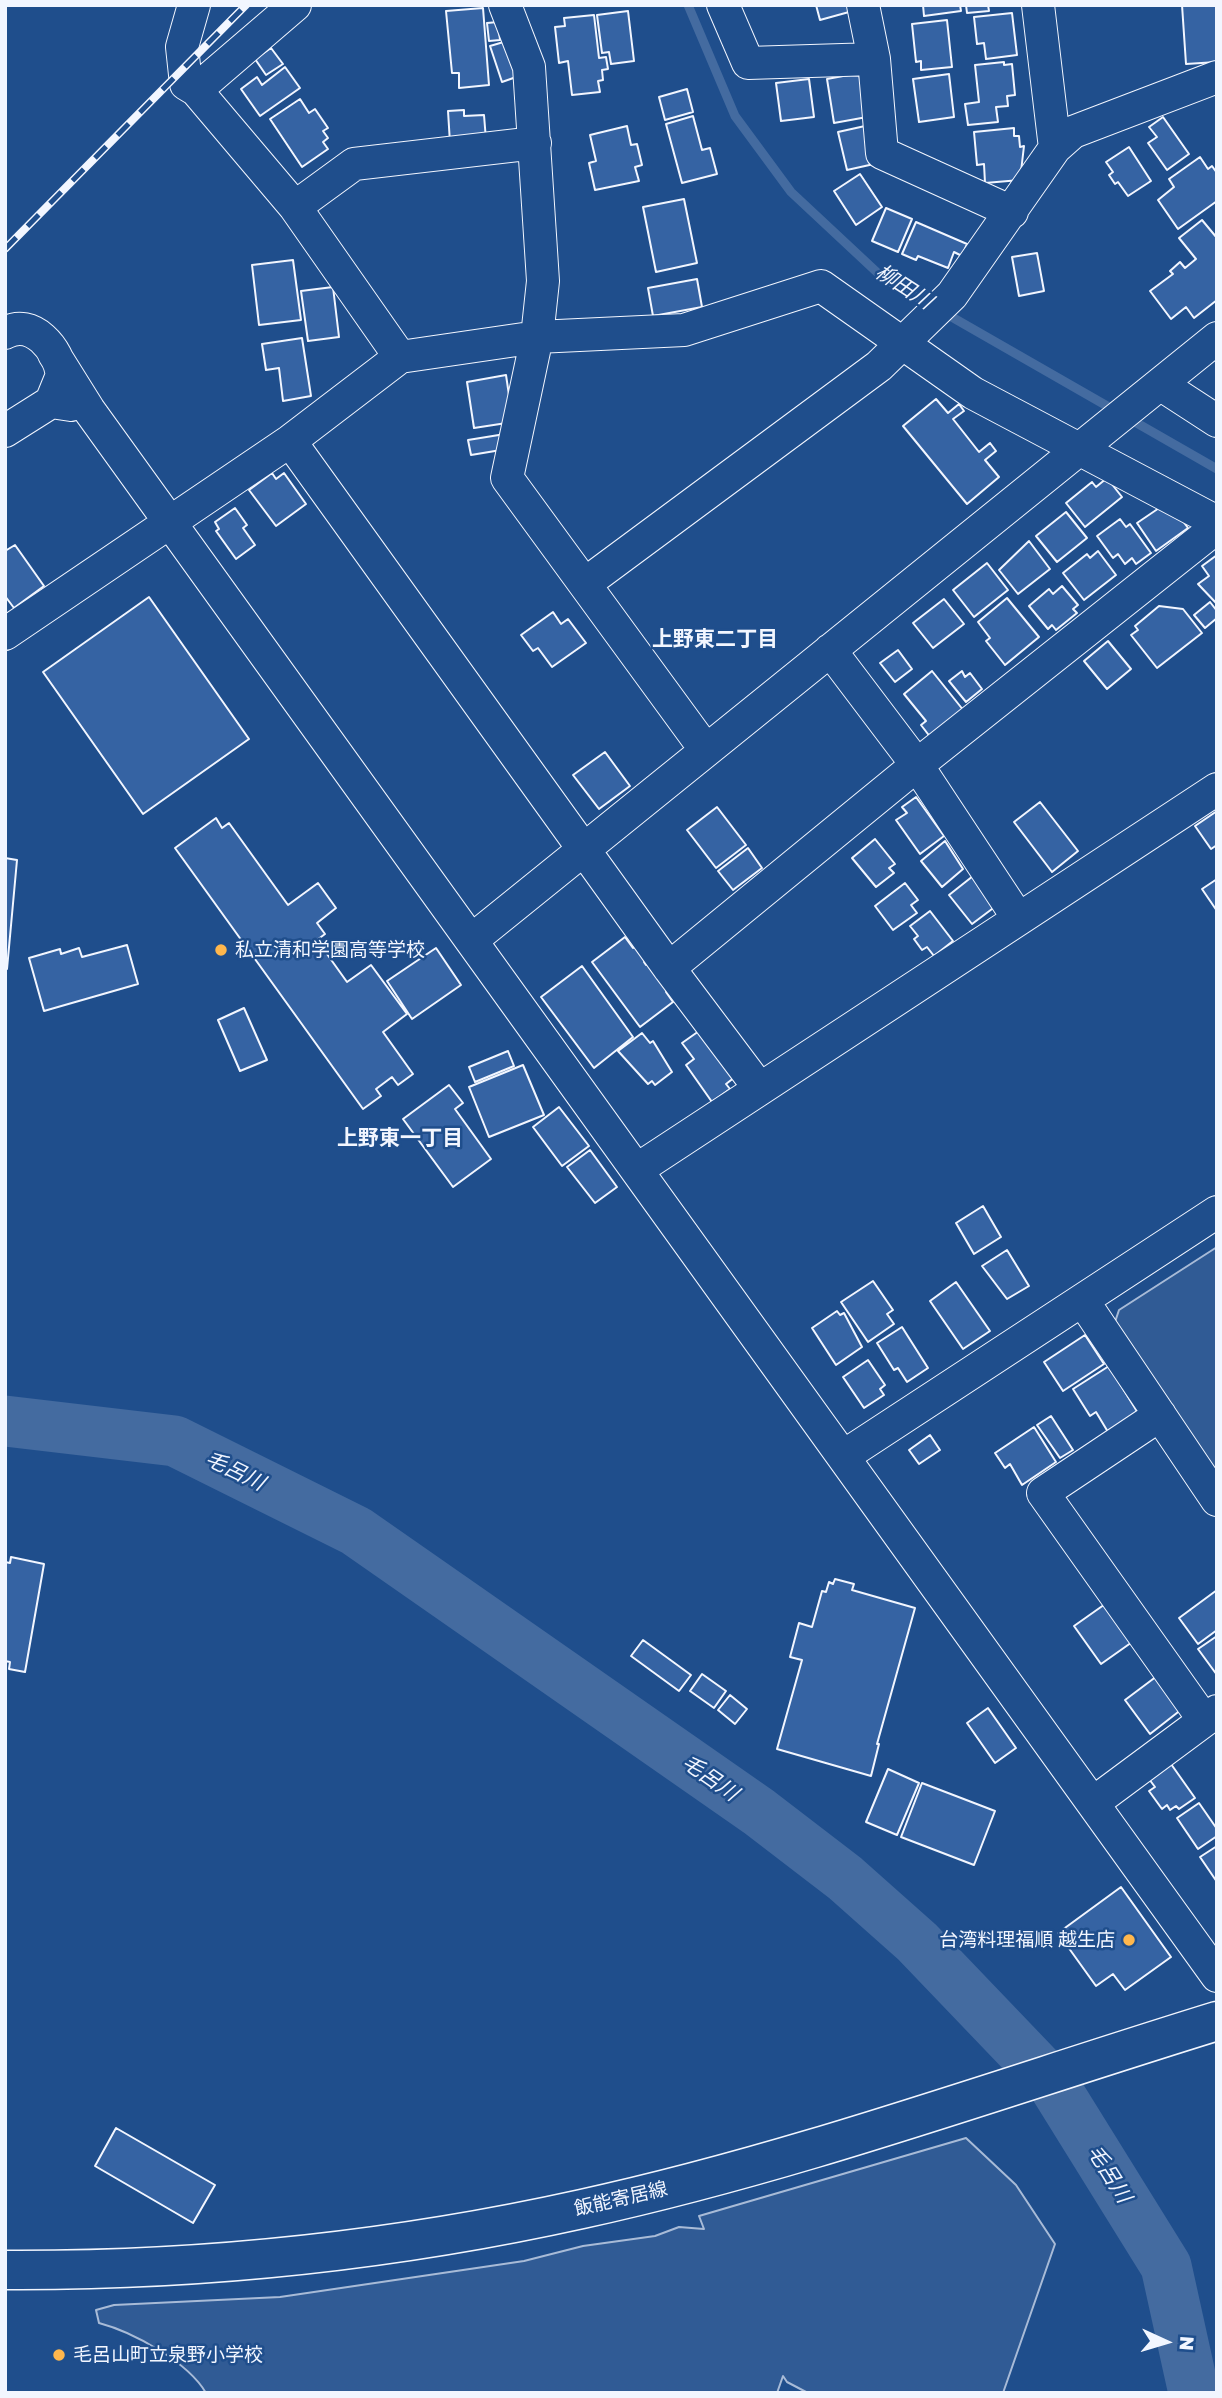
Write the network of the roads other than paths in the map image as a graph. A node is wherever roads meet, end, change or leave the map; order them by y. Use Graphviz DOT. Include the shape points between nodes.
graph roads {
  1 [pos="194,5"];
  2 [pos="295,5"];
  3 [pos="505,5"];
  4 [pos="723,5"];
  5 [pos="863,5"];
  6 [pos="1038,5"];
  7 [pos="874,59"];
  8 [pos="1217,77"];
  9 [pos="196,90"];
  10 [pos="534,143"];
  11 [pos="1055,148"];
  12 [pos="295,208"];
  13 [pos="1012,212"];
  14 [pos="5,333"];
  15 [pos="537,337"];
  16 [pos="1217,338"];
  17 [pos="902,344"];
  18 [pos="54,354"];
  19 [pos="401,357"];
  20 [pos="1150,392"];
  21 [pos="51,402"];
  22 [pos="89,410"];
  23 [pos="1217,421"];
  24 [pos="5,431"];
  25 [pos="290,441"];
  26 [pos="1087,441"];
  27 [pos="171,522"];
  28 [pos="1217,525"];
  29 [pos="586,583"];
  30 [pos="5,634"];
  31 [pos="830,650"];
  32 [pos="705,749"];
  33 [pos="917,765"];
  34 [pos="1217,789"];
  35 [pos="583,849"];
  36 [pos="1018,918"];
  37 [pos="473,939"];
  38 [pos="669,968"];
  39 [pos="760,1089"];
  40 [pos="638,1169"];
  41 [pos="1217,1212"];
  42 [pos="1083,1301"];
  43 [pos="1160,1415"];
  44 [pos="844,1456"];
  45 [pos="1217,1500"];
  46 [pos="1211,1716"];
  47 [pos="1093,1803"];
  48 [pos="1217,1976"];
  49 [pos="1217,2021"];
  50 [pos="5,2270"];
  1 -- 9 [label="street" via="182,47 186,84"];
  2 -- 9 [label="street"];
  3 -- 10 [label="street" via="529,67"];
  4 -- 7 [label="street" via="748,63"];
  5 -- 7 [label="street"];
  6 -- 11 [label="street"];
  7 -- 13 [label="street" via="882,153"];
  8 -- 11 [label="street" via="1073,132"];
  9 -- 12 [label="street"];
  10 -- 12 [label="street" via="354,164"];
  10 -- 15 [label="street" via="543,281"];
  11 -- 13 [label="street"];
  12 -- 19 [label="street"];
  13 -- 17 [label="street" via="953,295"];
  14 -- 18 [label="street" via="28,329"];
  15 -- 17 [label="street" via="684,330 821,286"];
  15 -- 19 [label="street"];
  15 -- 29 [label="street" via="507,478"];
  16 -- 20 [label="street"];
  17 -- 26 [label="street" via="974,393"];
  17 -- 29 [label="street" via="879,366"];
  18 -- 21 [label="street" via="62,375"];
  18 -- 22 [label="street"];
  19 -- 25 [label="street"];
  20 -- 23 [label="street"];
  20 -- 26 [label="street"];
  21 -- 22 [label="street"];
  21 -- 24 [label="street"];
  22 -- 27 [label="street"];
  25 -- 27 [label="street"];
  25 -- 35 [label="street"];
  26 -- 28 [label="street"];
  26 -- 31 [label="street"];
  27 -- 30 [label="street"];
  27 -- 37 [label="street"];
  28 -- 33 [label="street"];
  29 -- 32 [label="street"];
  31 -- 32 [label="street"];
  31 -- 33 [label="street"];
  32 -- 35 [label="street"];
  33 -- 36 [label="street"];
  33 -- 38 [label="street"];
  34 -- 36 [label="street"];
  35 -- 37 [label="street"];
  35 -- 38 [label="street"];
  36 -- 39 [label="street"];
  37 -- 40 [label="street"];
  38 -- 39 [label="street"];
  39 -- 40 [label="street"];
  40 -- 44 [label="street"];
  41 -- 42 [label="street"];
  42 -- 43 [label="street"];
  42 -- 44 [label="street"];
  43 -- 45 [label="street"];
  43 -- 46 [label="street" via="1043,1493"];
  44 -- 47 [label="street"];
  46 -- 47 [label="street"];
  47 -- 48 [label="street"];
  49 -- 50 [label="main road, 飯能寄居線" via="705,2179 500,2226 240,2262"];
}
